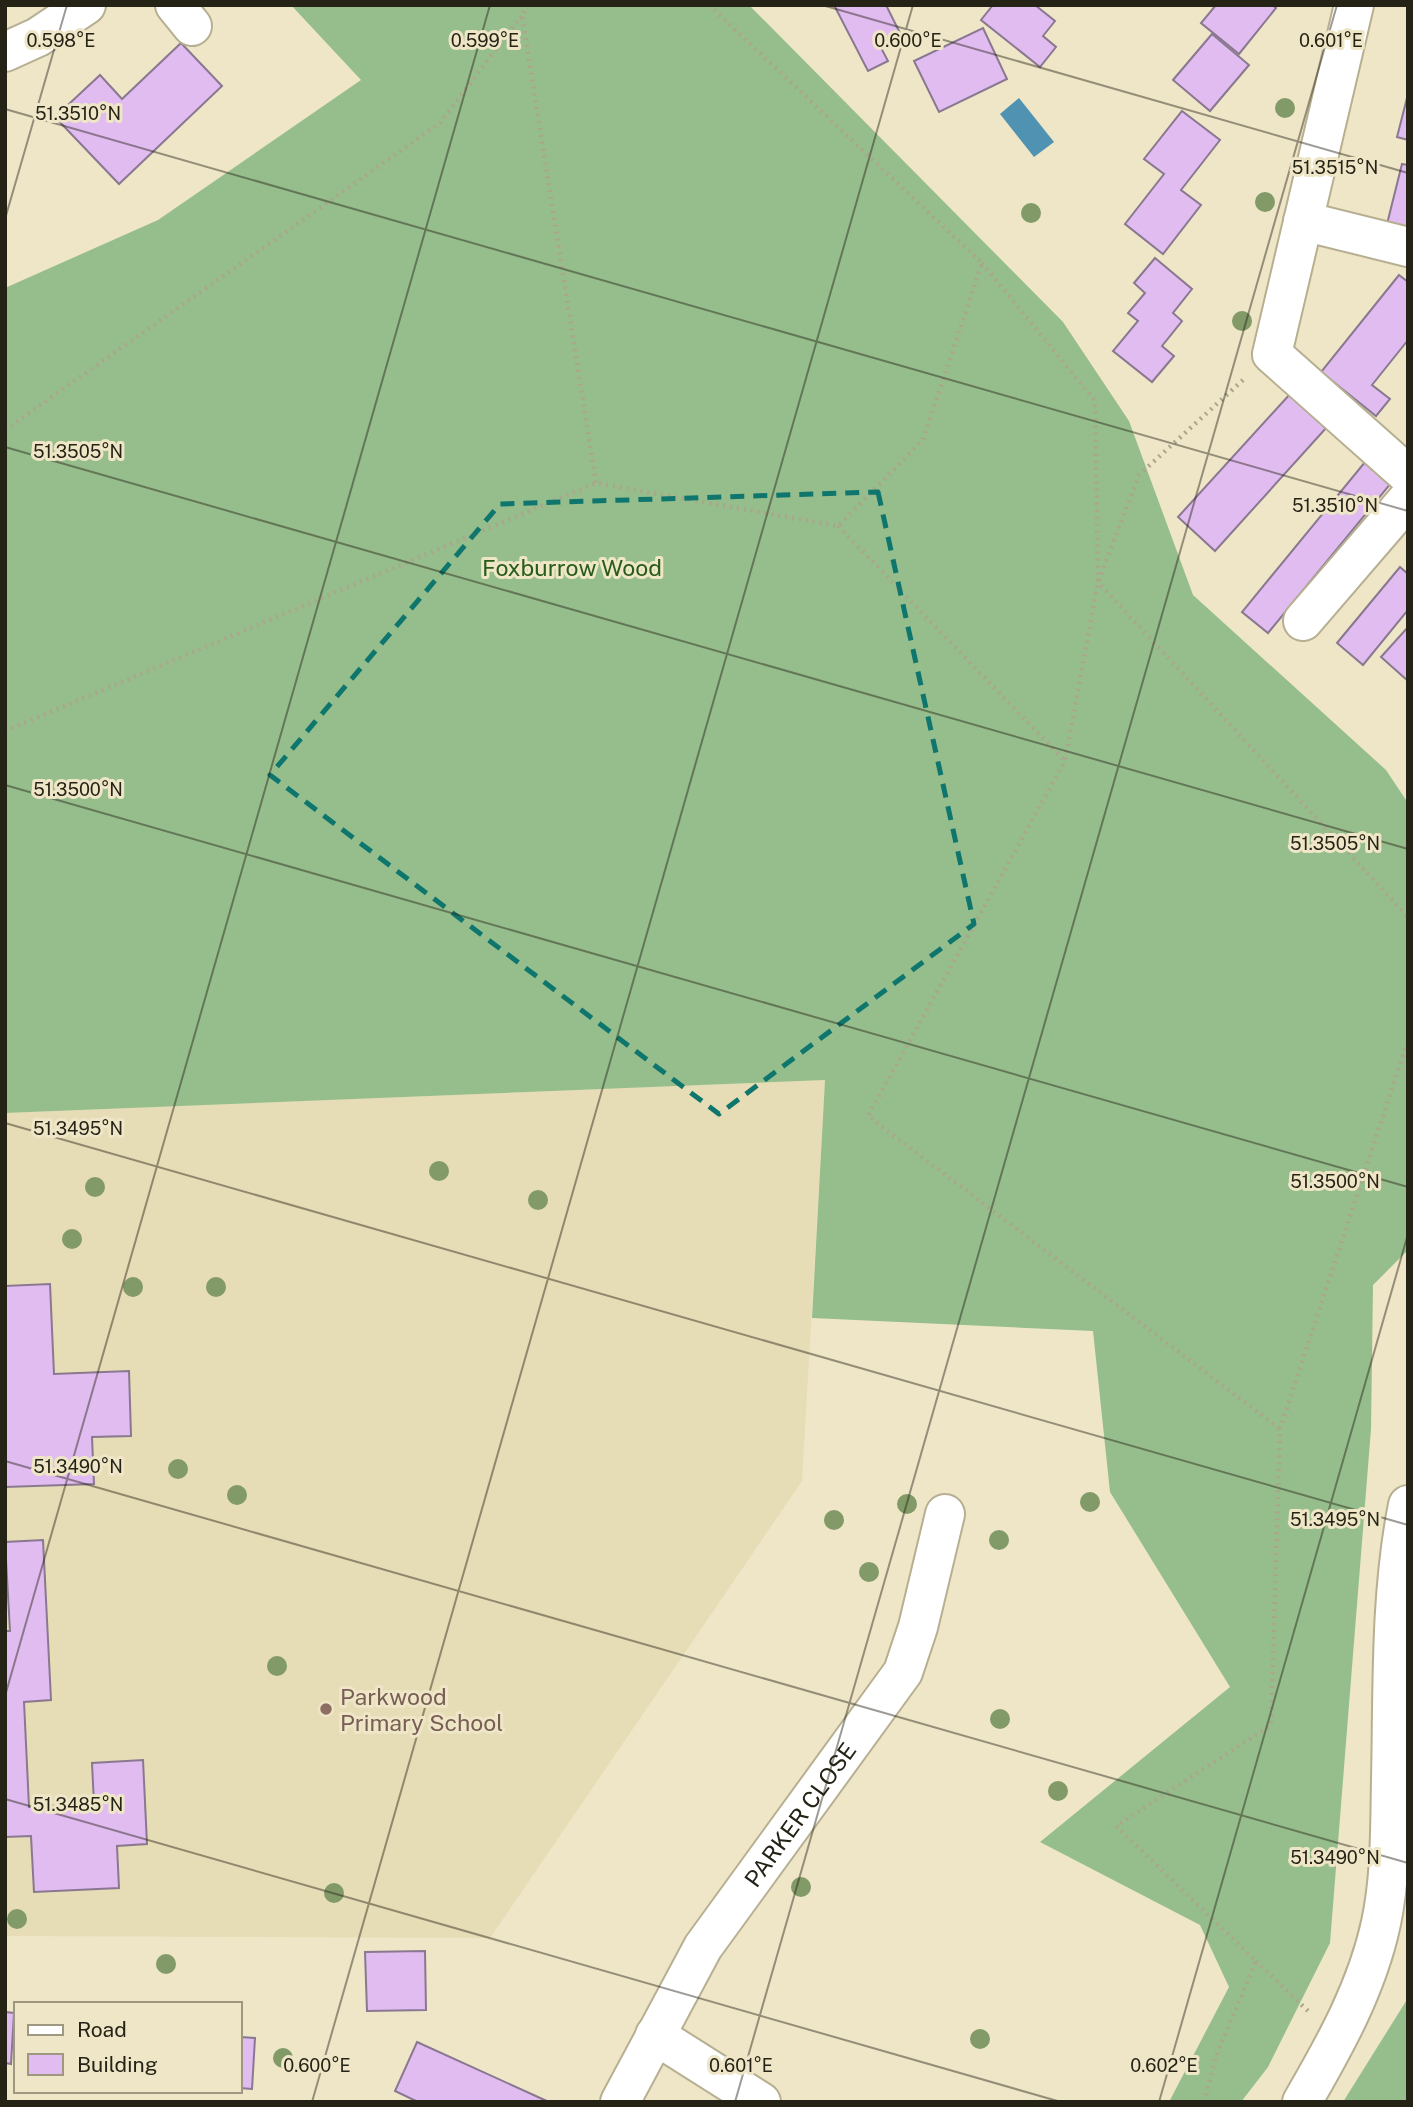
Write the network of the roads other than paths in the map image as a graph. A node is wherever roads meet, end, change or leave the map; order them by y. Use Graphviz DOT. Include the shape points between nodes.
graph roads {
  1 [pos="86,5"];
  2 [pos="1354,5"];
  3 [pos="5,52"];
  4 [pos="1303,221"];
  5 [pos="1408,247"];
  6 [pos="1408,475"];
  7 [pos="1408,499"];
  8 [pos="1303,621"];
  9 [pos="1408,1505"];
  10 [pos="945,1514"];
  11 [pos="655,2035"];
  12 [pos="620,2102"];
  13 [pos="761,2102"];
  14 [pos="1303,2102"];
  1 -- 3 [label="street" via="38,37"];
  2 -- 4 [label="street"];
  4 -- 5 [label="street"];
  4 -- 6 [label="street" via="1272,354"];
  7 -- 8 [label="street"];
  9 -- 14 [label="street" via="1395,1619 1390,1863 1381,1923 1364,1983"];
  10 -- 11 [label="street, PARKER CLOSE" via="903,1672 719,1924"];
  11 -- 12 [label="street, PARKER CLOSE"];
  11 -- 13 [label="street"];
}
